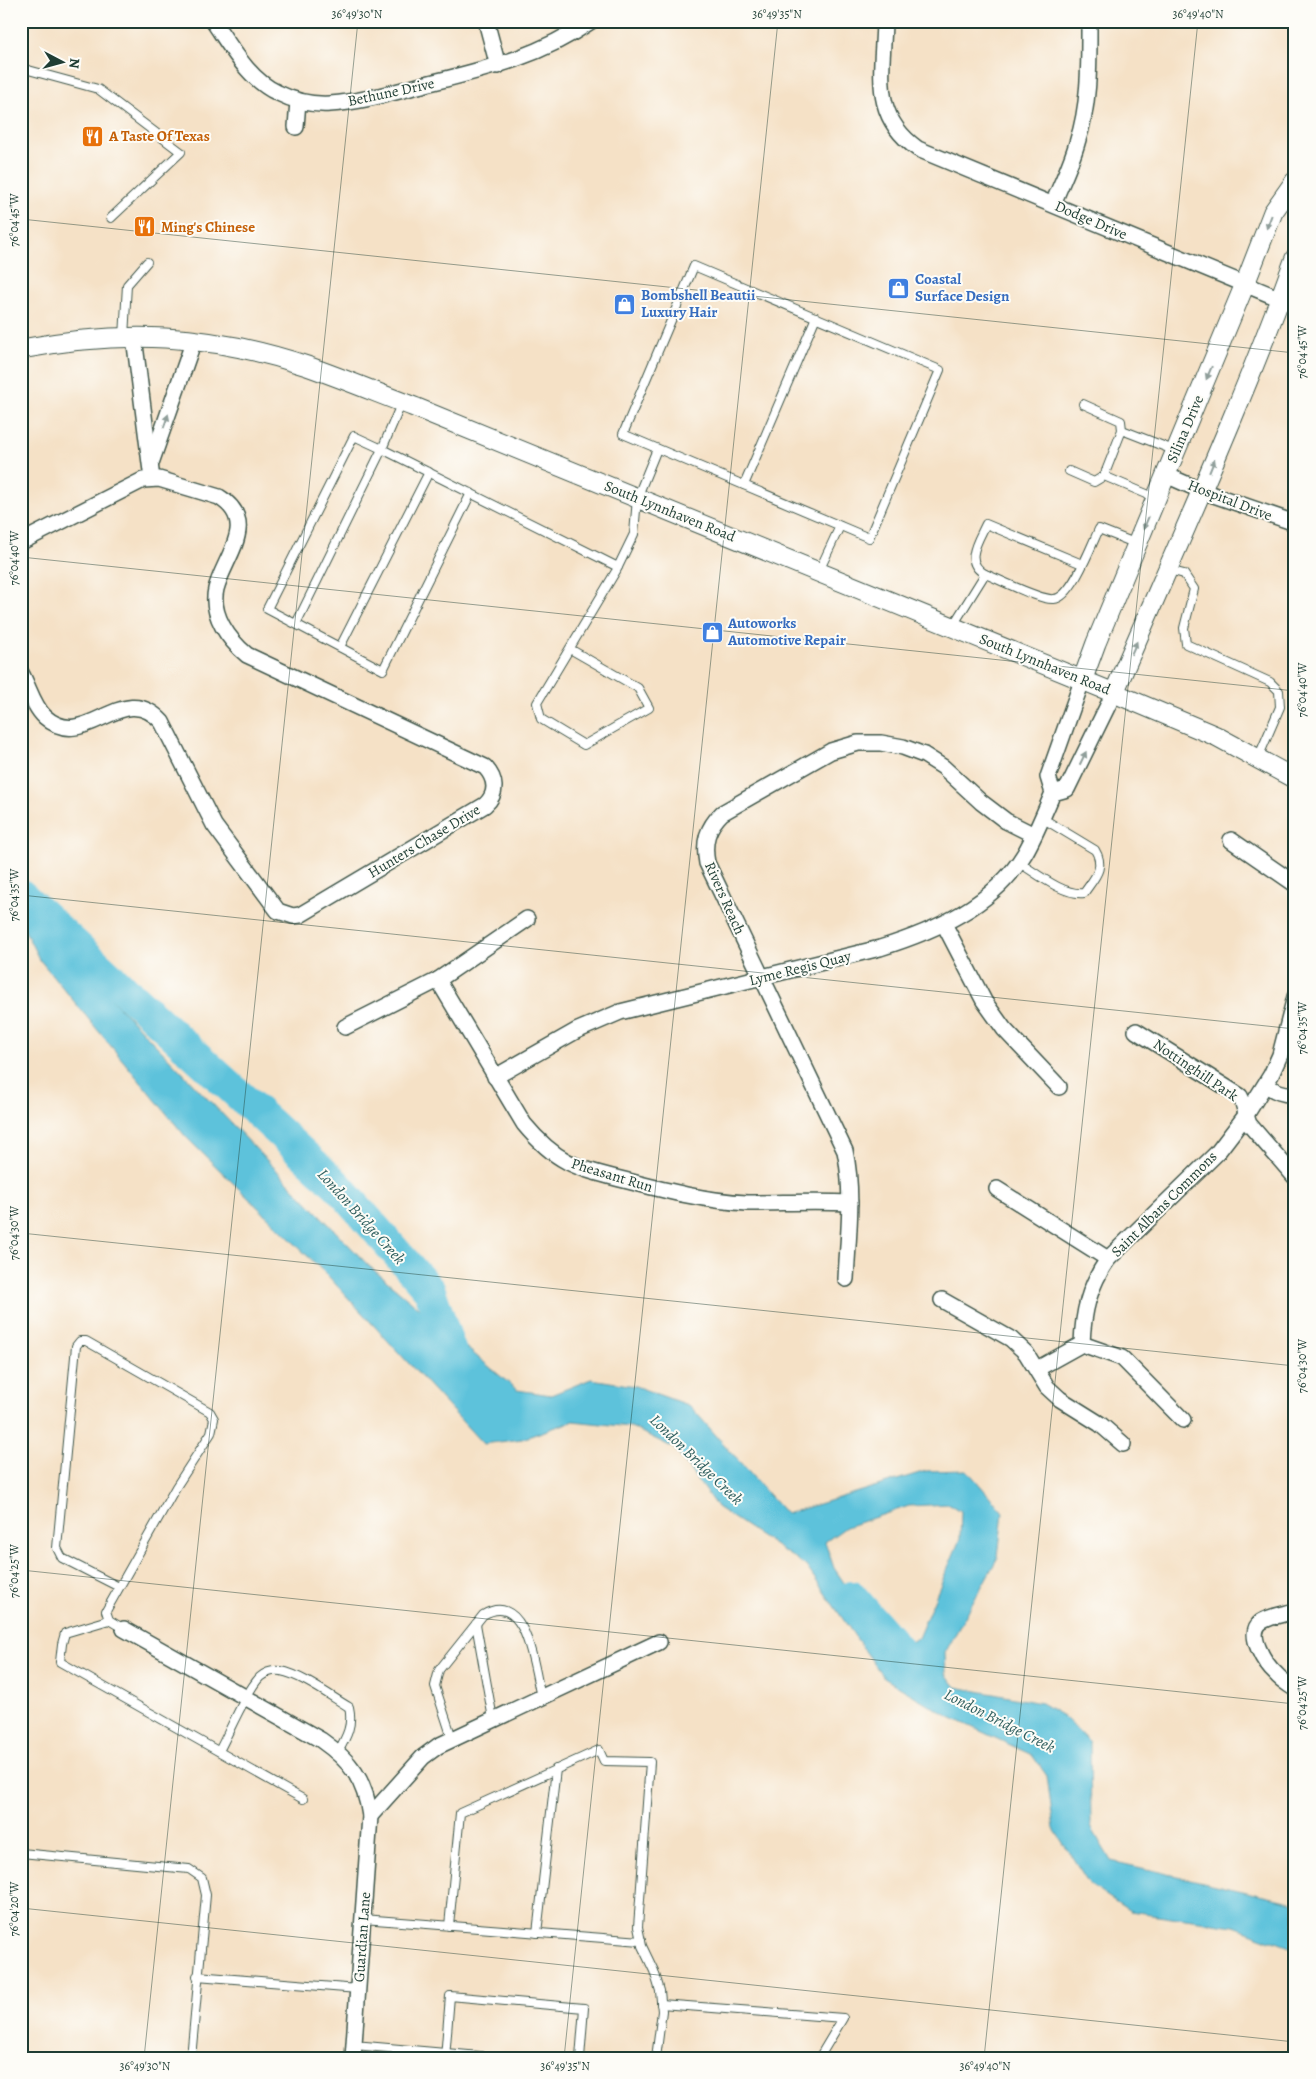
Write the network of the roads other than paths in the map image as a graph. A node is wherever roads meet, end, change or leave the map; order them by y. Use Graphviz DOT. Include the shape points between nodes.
graph roads {
  1 [pos="213,21"];
  2 [pos="486,21"];
  3 [pos="591,21"];
  4 [pos="884,21"];
  5 [pos="1089,21"];
  6 [pos="498,66"];
  7 [pos="21,68"];
  8 [pos="298,101"];
  9 [pos="296,127"];
  10 [pos="1295,181"];
  11 [pos="1053,204"];
  12 [pos="111,218"];
  13 [pos="1295,258"];
  14 [pos="147,262"];
  15 [pos="1245,284"];
  16 [pos="1287,302"];
  17 [pos="816,317"];
  18 [pos="129,337"];
  19 [pos="194,340"];
  20 [pos="21,349"];
  21 [pos="402,402"];
  22 [pos="1083,404"];
  23 [pos="1122,430"];
  24 [pos="657,448"];
  25 [pos="382,449"];
  26 [pos="1176,452"];
  27 [pos="1069,471"];
  28 [pos="429,472"];
  29 [pos="151,473"];
  30 [pos="1166,475"];
  31 [pos="1104,476"];
  32 [pos="744,485"];
  33 [pos="1202,491"];
  34 [pos="471,493"];
  35 [pos="637,498"];
  36 [pos="1156,498"];
  37 [pos="1295,523"];
  38 [pos="840,526"];
  39 [pos="21,542"];
  40 [pos="1137,544"];
  41 [pos="1082,564"];
  42 [pos="618,567"];
  43 [pos="1169,570"];
  44 [pos="819,572"];
  45 [pos="984,574"];
  46 [pos="296,624"];
  47 [pos="952,627"];
  48 [pos="340,647"];
  49 [pos="570,649"];
  50 [pos="21,673"];
  51 [pos="1082,681"];
  52 [pos="1114,692"];
  53 [pos="1258,758"];
  54 [pos="1295,779"];
  55 [pos="1053,793"];
  56 [pos="1042,818"];
  57 [pos="1034,835"];
  58 [pos="1231,840"];
  59 [pos="1018,862"];
  60 [pos="1295,884"];
  61 [pos="526,919"];
  62 [pos="944,924"];
  63 [pos="762,977"];
  64 [pos="438,980"];
  65 [pos="1295,997"];
  66 [pos="345,1026"];
  67 [pos="1136,1031"];
  68 [pos="495,1077"];
  69 [pos="1266,1085"];
  70 [pos="1059,1086"];
  71 [pos="1295,1094"];
  72 [pos="1246,1115"];
  73 [pos="1295,1177"];
  74 [pos="997,1189"];
  75 [pos="850,1203"];
  76 [pos="1108,1259"];
  77 [pos="846,1279"];
  78 [pos="942,1300"];
  79 [pos="1082,1344"];
  80 [pos="1037,1369"];
  81 [pos="1183,1420"];
  82 [pos="1124,1444"];
  83 [pos="119,1587"];
  84 [pos="1295,1611"];
  85 [pos="109,1620"];
  86 [pos="476,1624"];
  87 [pos="124,1629"];
  88 [pos="659,1642"];
  89 [pos="1295,1689"];
  90 [pos="541,1697"];
  91 [pos="247,1698"];
  92 [pos="493,1719"];
  93 [pos="452,1738"];
  94 [pos="220,1751"];
  95 [pos="338,1752"];
  96 [pos="556,1769"];
  97 [pos="303,1799"];
  98 [pos="370,1816"];
  99 [pos="21,1854"];
  100 [pos="363,1919"];
  101 [pos="448,1926"];
  102 [pos="537,1933"];
  103 [pos="641,1941"];
  104 [pos="197,1976"];
  105 [pos="358,1989"];
  106 [pos="662,2004"];
  107 [pos="353,2051"];
  108 [pos="446,2055"];
  109 [pos="191,2058"];
  110 [pos="503,2058"];
  111 [pos="580,2058"];
  112 [pos="656,2058"];
  113 [pos="819,2058"];
  1 -- 8 [label="street, Bethune Drive" via="260,82"];
  2 -- 6 [label="street"];
  3 -- 6 [label="street, Bethune Drive" via="537,52"];
  4 -- 11 [label="street, Dodge Drive" via="883,98 893,126 904,139 918,149"];
  5 -- 11 [label="street" via="1089,76 1084,114 1077,143"];
  6 -- 8 [label="street, Bethune Drive" via="372,98 329,104"];
  7 -- 12 [label="lane" via="98,89 181,152"];
  8 -- 9 [label="street"];
  10 -- 15 [label="street, Silina Drive, one-way" via="1273,212"];
  11 -- 15 [label="street, Dodge Drive"];
  13 -- 16 [label="street"];
  14 -- 18 [label="lane" via="127,285"];
  15 -- 16 [label="street, Dodge Drive"];
  15 -- 26 [label="street, Silina Drive, one-way"];
  33 -- 16 [label="street, one-way"];
  17 -- 24 [label="lane" via="694,266 624,434"];
  17 -- 32 [label="lane"];
  17 -- 38 [label="lane" via="940,370 869,538"];
  18 -- 19 [label="street, South Lynnhaven Road"];
  18 -- 20 [label="street, South Lynnhaven Road" via="58,342"];
  18 -- 29 [label="street"];
  19 -- 21 [label="street, South Lynnhaven Road" via="249,350 306,366"];
  29 -- 19 [label="street, one-way"];
  21 -- 25 [label="lane"];
  21 -- 35 [label="street, South Lynnhaven Road"];
  22 -- 23 [label="lane" via="1122,421"];
  23 -- 26 [label="lane"];
  23 -- 31 [label="lane"];
  24 -- 32 [label="lane"];
  24 -- 35 [label="lane"];
  25 -- 28 [label="lane"];
  25 -- 46 [label="lane"];
  25 -- 46 [label="lane" via="354,436 271,600 267,609"];
  26 -- 30 [label="street, Silina Drive"];
  27 -- 31 [label="lane" via="1094,482"];
  28 -- 34 [label="lane"];
  28 -- 48 [label="lane"];
  29 -- 39 [label="street"];
  29 -- 50 [label="street, Hunters Chase Drive" via="159,479 219,497 235,511 238,533 215,599 224,631 234,644 247,655 485,767 495,782 489,801 300,915 283,914 271,903 214,825 162,722 154,713 132,706 84,726 57,724 46,718 37,707"];
  30 -- 33 [label="street, Hospital Drive"];
  30 -- 36 [label="street, Silina Drive"];
  31 -- 36 [label="lane"];
  32 -- 38 [label="lane"];
  33 -- 37 [label="street, Hospital Drive"];
  33 -- 43 [label="street"];
  34 -- 42 [label="lane"];
  34 -- 48 [label="lane" via="383,670"];
  35 -- 42 [label="lane" via="634,534"];
  35 -- 44 [label="street, South Lynnhaven Road"];
  36 -- 40 [label="street, Silina Drive, one-way"];
  38 -- 44 [label="lane"];
  40 -- 41 [label="lane" via="1099,529"];
  40 -- 51 [label="street, Silina Drive"];
  41 -- 45 [label="lane" via="1065,595 1055,600"];
  41 -- 45 [label="lane" via="986,524 973,556 976,569"];
  42 -- 49 [label="lane"];
  52 -- 43 [label="street, one-way"];
  43 -- 53 [label="lane" via="1184,574 1194,589 1184,628 1186,644 1270,682 1280,691 1280,707"];
  44 -- 47 [label="street, South Lynnhaven Road"];
  45 -- 47 [label="lane"];
  46 -- 48 [label="lane"];
  47 -- 51 [label="street, South Lynnhaven Road"];
  49 -- 49 [label="lane" via="638,688 648,708 584,745 541,719 538,703"];
  51 -- 52 [label="street, South Lynnhaven Road"];
  51 -- 55 [label="street, Lyme Regis Quay" via="1048,776"];
  52 -- 53 [label="street, South Lynnhaven Road"];
  55 -- 52 [label="street, one-way" via="1068,788"];
  53 -- 54 [label="street, South Lynnhaven Road"];
  55 -- 56 [label="street, Lyme Regis Quay"];
  56 -- 57 [label="street, Lyme Regis Quay"];
  56 -- 59 [label="lane" via="1095,850 1100,858 1100,870 1084,893 1076,894"];
  57 -- 59 [label="street, Lyme Regis Quay"];
  57 -- 63 [label="street, Rivers Reach" via="1006,821 943,767 924,755 881,743 858,743 831,751 722,813 712,822 706,837 707,863"];
  58 -- 60 [label="street"];
  59 -- 62 [label="street, Lyme Regis Quay" via="988,895"];
  61 -- 64 [label="street"];
  62 -- 63 [label="street, Lyme Regis Quay" via="880,948"];
  62 -- 70 [label="street" via="984,1000 1004,1029"];
  63 -- 68 [label="street, Lyme Regis Quay" via="620,1012 576,1031"];
  63 -- 75 [label="street, Rivers Reach" via="845,1151 850,1175"];
  64 -- 66 [label="street"];
  64 -- 68 [label="street, Pheasant Run"];
  65 -- 69 [label="street, Saint Albans Commons" via="1280,1055"];
  67 -- 72 [label="street, Nottinghill Park" via="1240,1096"];
  68 -- 75 [label="street, Pheasant Run" via="538,1142 577,1167 713,1200"];
  69 -- 71 [label="street" via="1276,1092"];
  69 -- 72 [label="street, Saint Albans Commons"];
  72 -- 73 [label="street, Nottinghill Park" via="1249,1124"];
  72 -- 76 [label="street, Saint Albans Commons" via="1217,1153"];
  74 -- 76 [label="street"];
  75 -- 77 [label="street, Rivers Reach"];
  76 -- 79 [label="street, Saint Albans Commons" via="1097,1274 1088,1297 1082,1322"];
  78 -- 80 [label="street" via="1011,1340"];
  79 -- 80 [label="street"];
  79 -- 81 [label="street" via="1122,1358"];
  80 -- 82 [label="street" via="1060,1399 1100,1424"];
  83 -- 83 [label="lane" via="176,1487 212,1433 214,1419 210,1412 86,1341 80,1341 76,1346 57,1548 62,1558"];
  83 -- 85 [label="lane" via="106,1611"];
  84 -- 89 [label="street" via="1260,1622 1255,1637 1266,1663"];
  85 -- 87 [label="lane"];
  85 -- 94 [label="lane" via="65,1633 60,1662"];
  86 -- 90 [label="lane" via="483,1615 498,1609 506,1610 517,1619 525,1632"];
  86 -- 92 [label="lane"];
  86 -- 93 [label="lane" via="439,1670 435,1686"];
  87 -- 91 [label="street, Guardian Lane"];
  88 -- 90 [label="street"];
  90 -- 92 [label="street"];
  91 -- 94 [label="lane"];
  91 -- 95 [label="street, Guardian Lane"];
  91 -- 95 [label="lane" via="260,1677 271,1671 282,1671 307,1682 349,1707 349,1734"];
  92 -- 93 [label="street"];
  93 -- 98 [label="street" via="423,1757"];
  94 -- 97 [label="lane"];
  95 -- 98 [label="street, Guardian Lane" via="361,1780"];
  96 -- 101 [label="lane" via="460,1813"];
  96 -- 102 [label="lane"];
  96 -- 103 [label="lane" via="599,1750 604,1761 650,1762 638,1927"];
  98 -- 100 [label="street, Guardian Lane"];
  99 -- 104 [label="lane" via="189,1869 202,1878 206,1895"];
  100 -- 101 [label="lane"];
  100 -- 105 [label="street, Guardian Lane"];
  101 -- 102 [label="lane"];
  102 -- 103 [label="lane"];
  103 -- 106 [label="lane" via="654,1971"];
  104 -- 105 [label="lane"];
  104 -- 109 [label="lane"];
  105 -- 107 [label="street, Guardian Lane"];
  106 -- 112 [label="lane"];
  106 -- 113 [label="lane" via="843,2018"];
  107 -- 108 [label="lane"];
  108 -- 110 [label="lane"];
  108 -- 111 [label="lane" via="450,1996 584,2008"];
}
